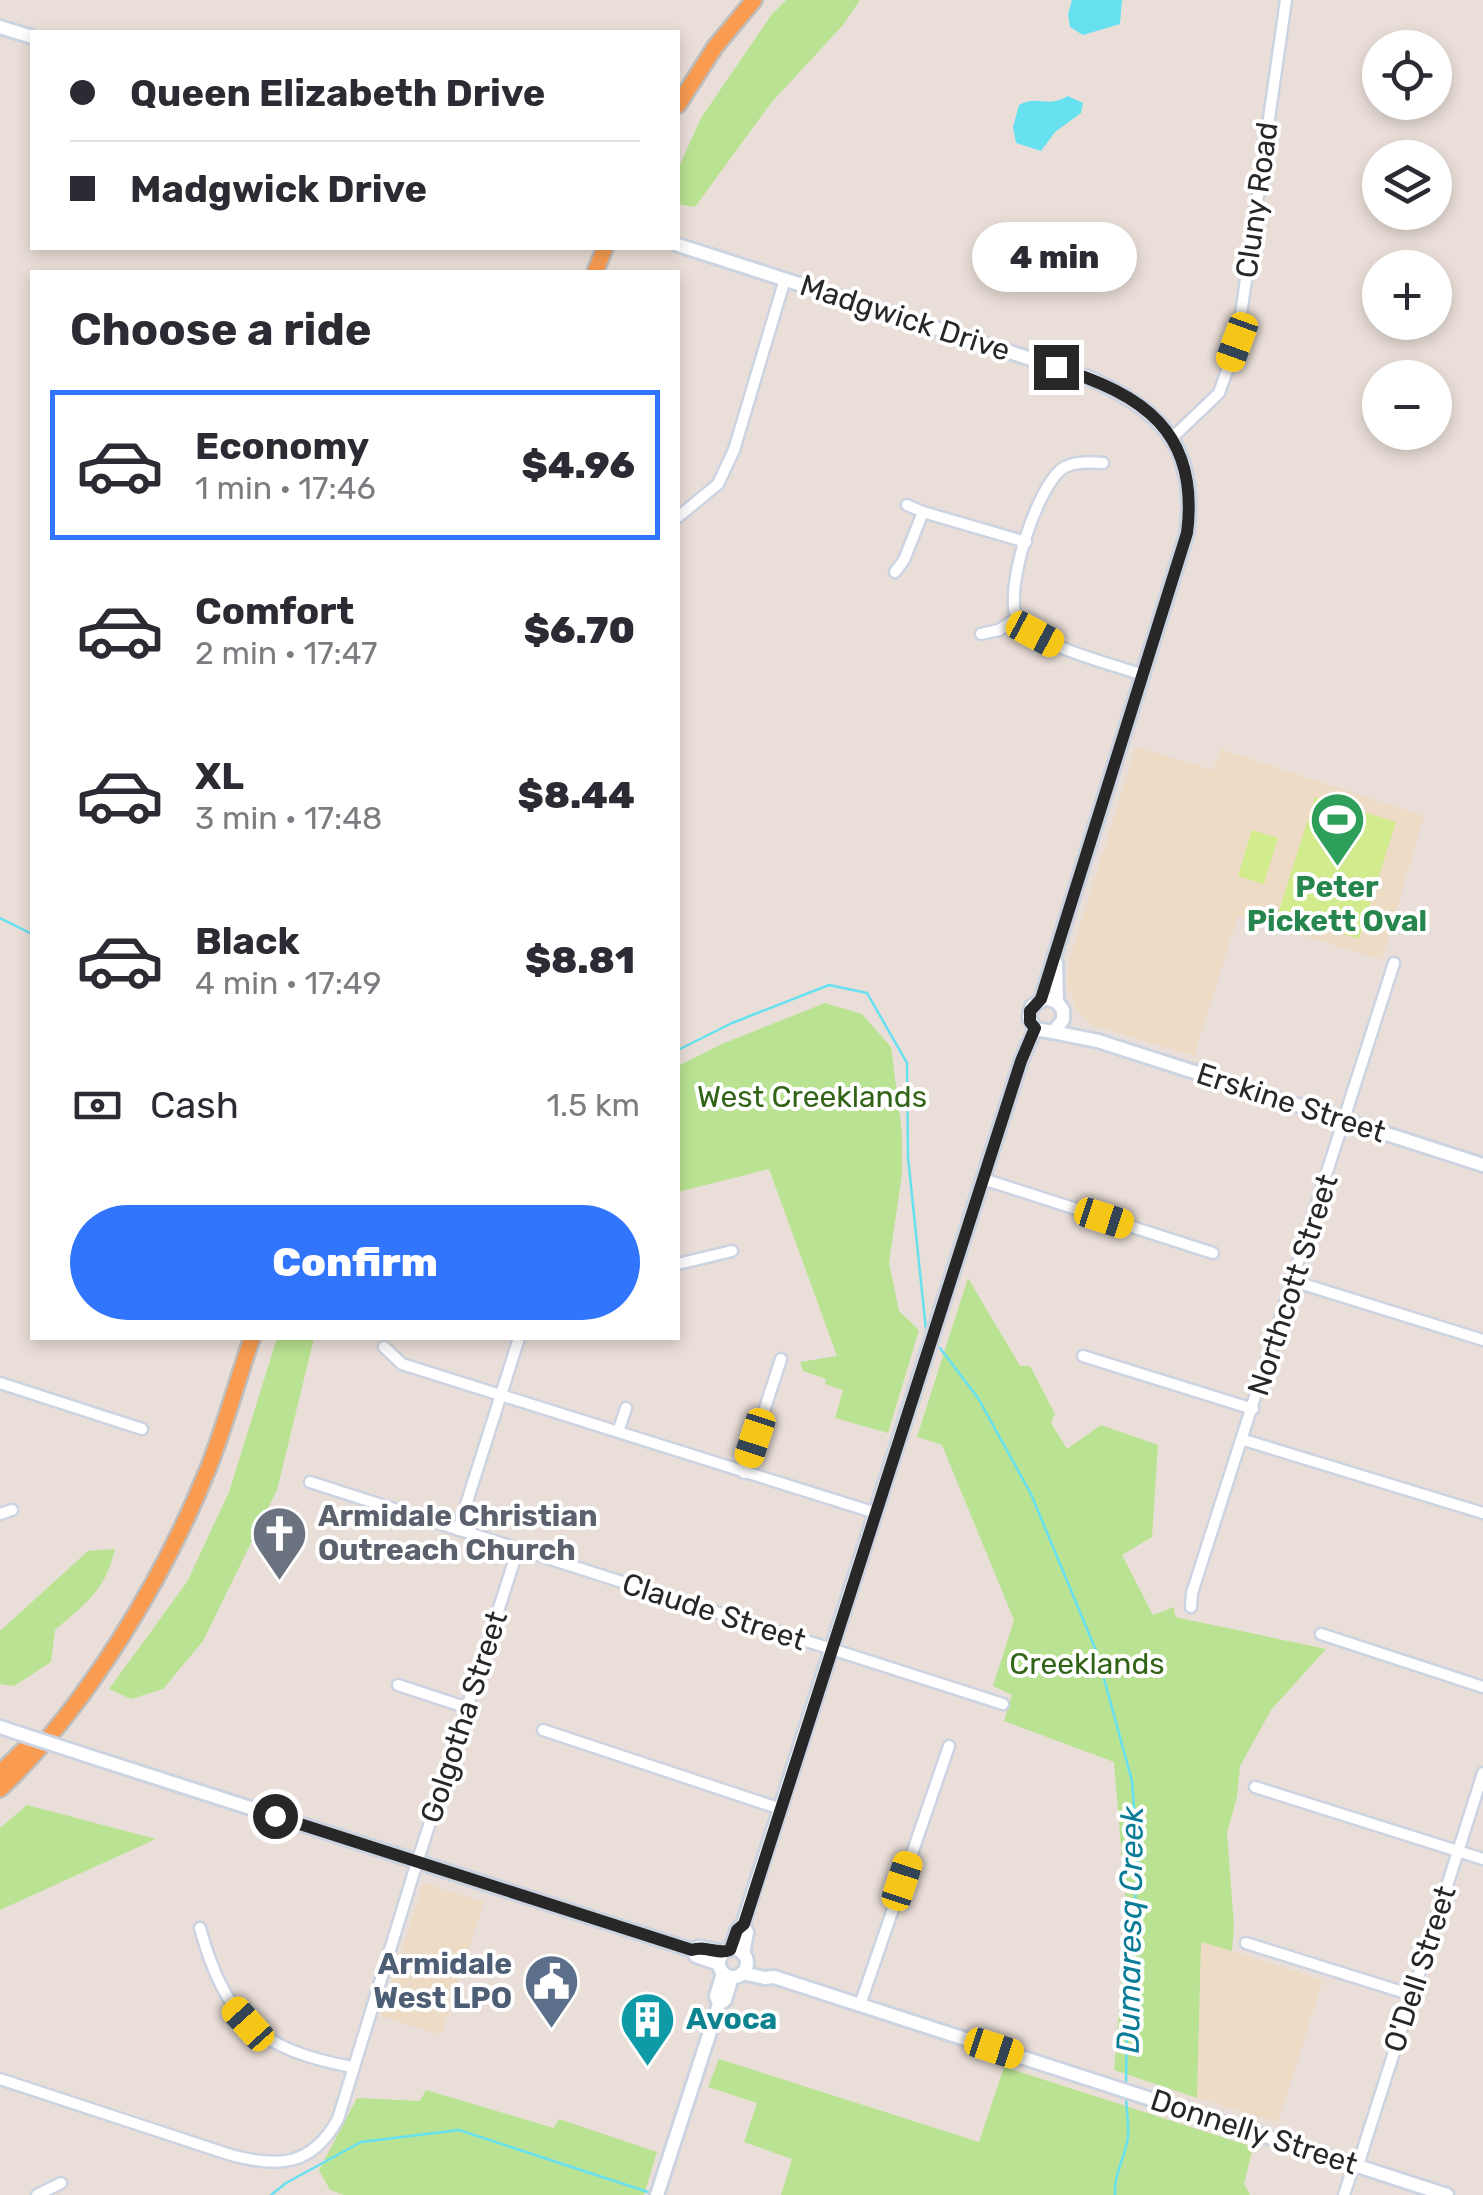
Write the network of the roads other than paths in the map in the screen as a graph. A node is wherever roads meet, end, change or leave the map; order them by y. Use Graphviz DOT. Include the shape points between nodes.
graph roads {
  1 [pos="754,0"];
  2 [pos="1286,0"];
  3 [pos="0,26"];
  4 [pos="30,36"];
  5 [pos="680,102"];
  6 [pos="680,246"];
  7 [pos="785,279"];
  8 [pos="1172,438"];
  9 [pos="1103,462"];
  10 [pos="906,505"];
  11 [pos="923,512"];
  12 [pos="680,515"];
  13 [pos="1026,542"];
  14 [pos="895,572"];
  15 [pos="1018,618"];
  16 [pos="980,634"];
  17 [pos="1144,675"];
  18 [pos="1056,950"];
  19 [pos="1394,963"];
  20 [pos="1041,999"];
  21 [pos="1057,1002"];
  22 [pos="1064,1015"];
  23 [pos="1035,1028"];
  24 [pos="1053,1032"];
  25 [pos="1098,1041"];
  26 [pos="1345,1121"];
  27 [pos="1483,1165"];
  28 [pos="983,1178"];
  29 [pos="732,1251"];
  30 [pos="1213,1254"];
  31 [pos="680,1264"];
  32 [pos="1293,1281"];
  33 [pos="251,1340"];
  34 [pos="518,1340"];
  35 [pos="1483,1340"];
  36 [pos="384,1346"];
  37 [pos="1083,1356"];
  38 [pos="781,1359"];
  39 [pos="0,1383"];
  40 [pos="499,1394"];
  41 [pos="626,1408"];
  42 [pos="1253,1410"];
  43 [pos="142,1429"];
  44 [pos="618,1432"];
  45 [pos="1244,1440"];
  46 [pos="744,1473"];
  47 [pos="310,1482"];
  48 [pos="876,1513"];
  49 [pos="1483,1513"];
  50 [pos="458,1530"];
  51 [pos="518,1549"];
  52 [pos="1191,1607"];
  53 [pos="1321,1634"];
  54 [pos="832,1649"];
  55 [pos="102,1662"];
  56 [pos="398,1685"];
  57 [pos="1483,1687"];
  58 [pos="1003,1704"];
  59 [pos="468,1708"];
  60 [pos="0,1727"];
  61 [pos="543,1730"];
  62 [pos="948,1746"];
  63 [pos="1483,1772"];
  64 [pos="0,1773"];
  65 [pos="1255,1787"];
  66 [pos="0,1789"];
  67 [pos="781,1809"];
  68 [pos="1458,1851"];
  69 [pos="1483,1859"];
  70 [pos="417,1862"];
  71 [pos="200,1928"];
  72 [pos="1246,1943"];
  73 [pos="732,1963"];
  74 [pos="1412,1996"];
  75 [pos="860,2004"];
  76 [pos="352,2067"];
  77 [pos="0,2079"];
  78 [pos="1356,2165"];
  79 [pos="61,2183"];
  80 [pos="37,2195"];
  81 [pos="657,2195"];
  82 [pos="1344,2195"];
  83 [pos="1448,2195"];
  1 -- 5 [label="highway"];
  2 -- 8 [label="street, Cluny Road" via="1237,342 1219,393"];
  3 -- 4 [label="street"];
  6 -- 7 [label="street, Madgwick Drive"];
  7 -- 8 [label="street, Madgwick Drive" via="1086,377 1145,407"];
  7 -- 12 [label="street" via="734,450 718,484"];
  8 -- 17 [label="street" via="1190,508"];
  9 -- 13 [label="street" via="1064,467 1050,481"];
  10 -- 11 [label="street"];
  11 -- 13 [label="street"];
  11 -- 14 [label="street"];
  13 -- 15 [label="street" via="1012,594"];
  15 -- 16 [label="street"];
  15 -- 17 [label="street" via="1054,644"];
  17 -- 18 [label="street"];
  18 -- 20 [label="street"];
  18 -- 21 [label="street"];
  19 -- 26 [label="street, Northcott Street"];
  20 -- 21 [label="street"];
  20 -- 23 [label="street" via="1030,1011"];
  21 -- 22 [label="street"];
  22 -- 24 [label="street"];
  22 -- 25 [label="street, Erskine Street"];
  23 -- 24 [label="street"];
  23 -- 28 [label="street"];
  24 -- 25 [label="street, Erskine Street"];
  25 -- 26 [label="street, Erskine Street"];
  26 -- 27 [label="street, Erskine Street"];
  26 -- 32 [label="street, Northcott Street"];
  28 -- 30 [label="street"];
  28 -- 48 [label="street"];
  29 -- 31 [label="street"];
  32 -- 35 [label="street"];
  32 -- 42 [label="street, Northcott Street"];
  33 -- 55 [label="highway" via="186,1518"];
  34 -- 40 [label="street"];
  36 -- 40 [label="street" via="402,1364"];
  37 -- 42 [label="street"];
  38 -- 46 [label="street"];
  39 -- 43 [label="street"];
  40 -- 44 [label="street"];
  40 -- 50 [label="street"];
  41 -- 44 [label="street"];
  42 -- 45 [label="street, Northcott Street"];
  44 -- 46 [label="street"];
  45 -- 49 [label="street"];
  45 -- 52 [label="street, Northcott Street"];
  46 -- 48 [label="street"];
  47 -- 50 [label="street, Claude Street"];
  48 -- 54 [label="street"];
  50 -- 51 [label="street, Claude Street"];
  51 -- 54 [label="street, Claude Street"];
  51 -- 59 [label="street, Golgotha Street"];
  53 -- 57 [label="street"];
  54 -- 58 [label="street, Claude Street"];
  54 -- 67 [label="street"];
  55 -- 64 [label="highway"];
  55 -- 66 [label="highway" via="59,1726"];
  56 -- 59 [label="street"];
  59 -- 70 [label="street, Golgotha Street"];
  60 -- 70 [label="street, bridge"];
  61 -- 67 [label="street"];
  62 -- 75 [label="street"];
  63 -- 68 [label="street, O'Dell Street"];
  65 -- 68 [label="street"];
  67 -- 73 [label="street"];
  68 -- 69 [label="street"];
  68 -- 74 [label="street, O'Dell Street"];
  70 -- 73 [label="street"];
  70 -- 76 [label="street, Golgotha Street"];
  71 -- 76 [label="street" via="223,1989 248,2024 284,2049"];
  72 -- 74 [label="street"];
  73 -- 75 [label="street, Donnelly Street"];
  73 -- 81 [label="street" via="716,1996 719,2004"];
  74 -- 78 [label="street, O'Dell Street"];
  75 -- 78 [label="street, Donnelly Street"];
  76 -- 77 [label="street, Golgotha Street" via="329,2135 283,2164 231,2155"];
  78 -- 82 [label="street, O'Dell Street"];
  78 -- 83 [label="street, Donnelly Street"];
  79 -- 80 [label="street"];
}
